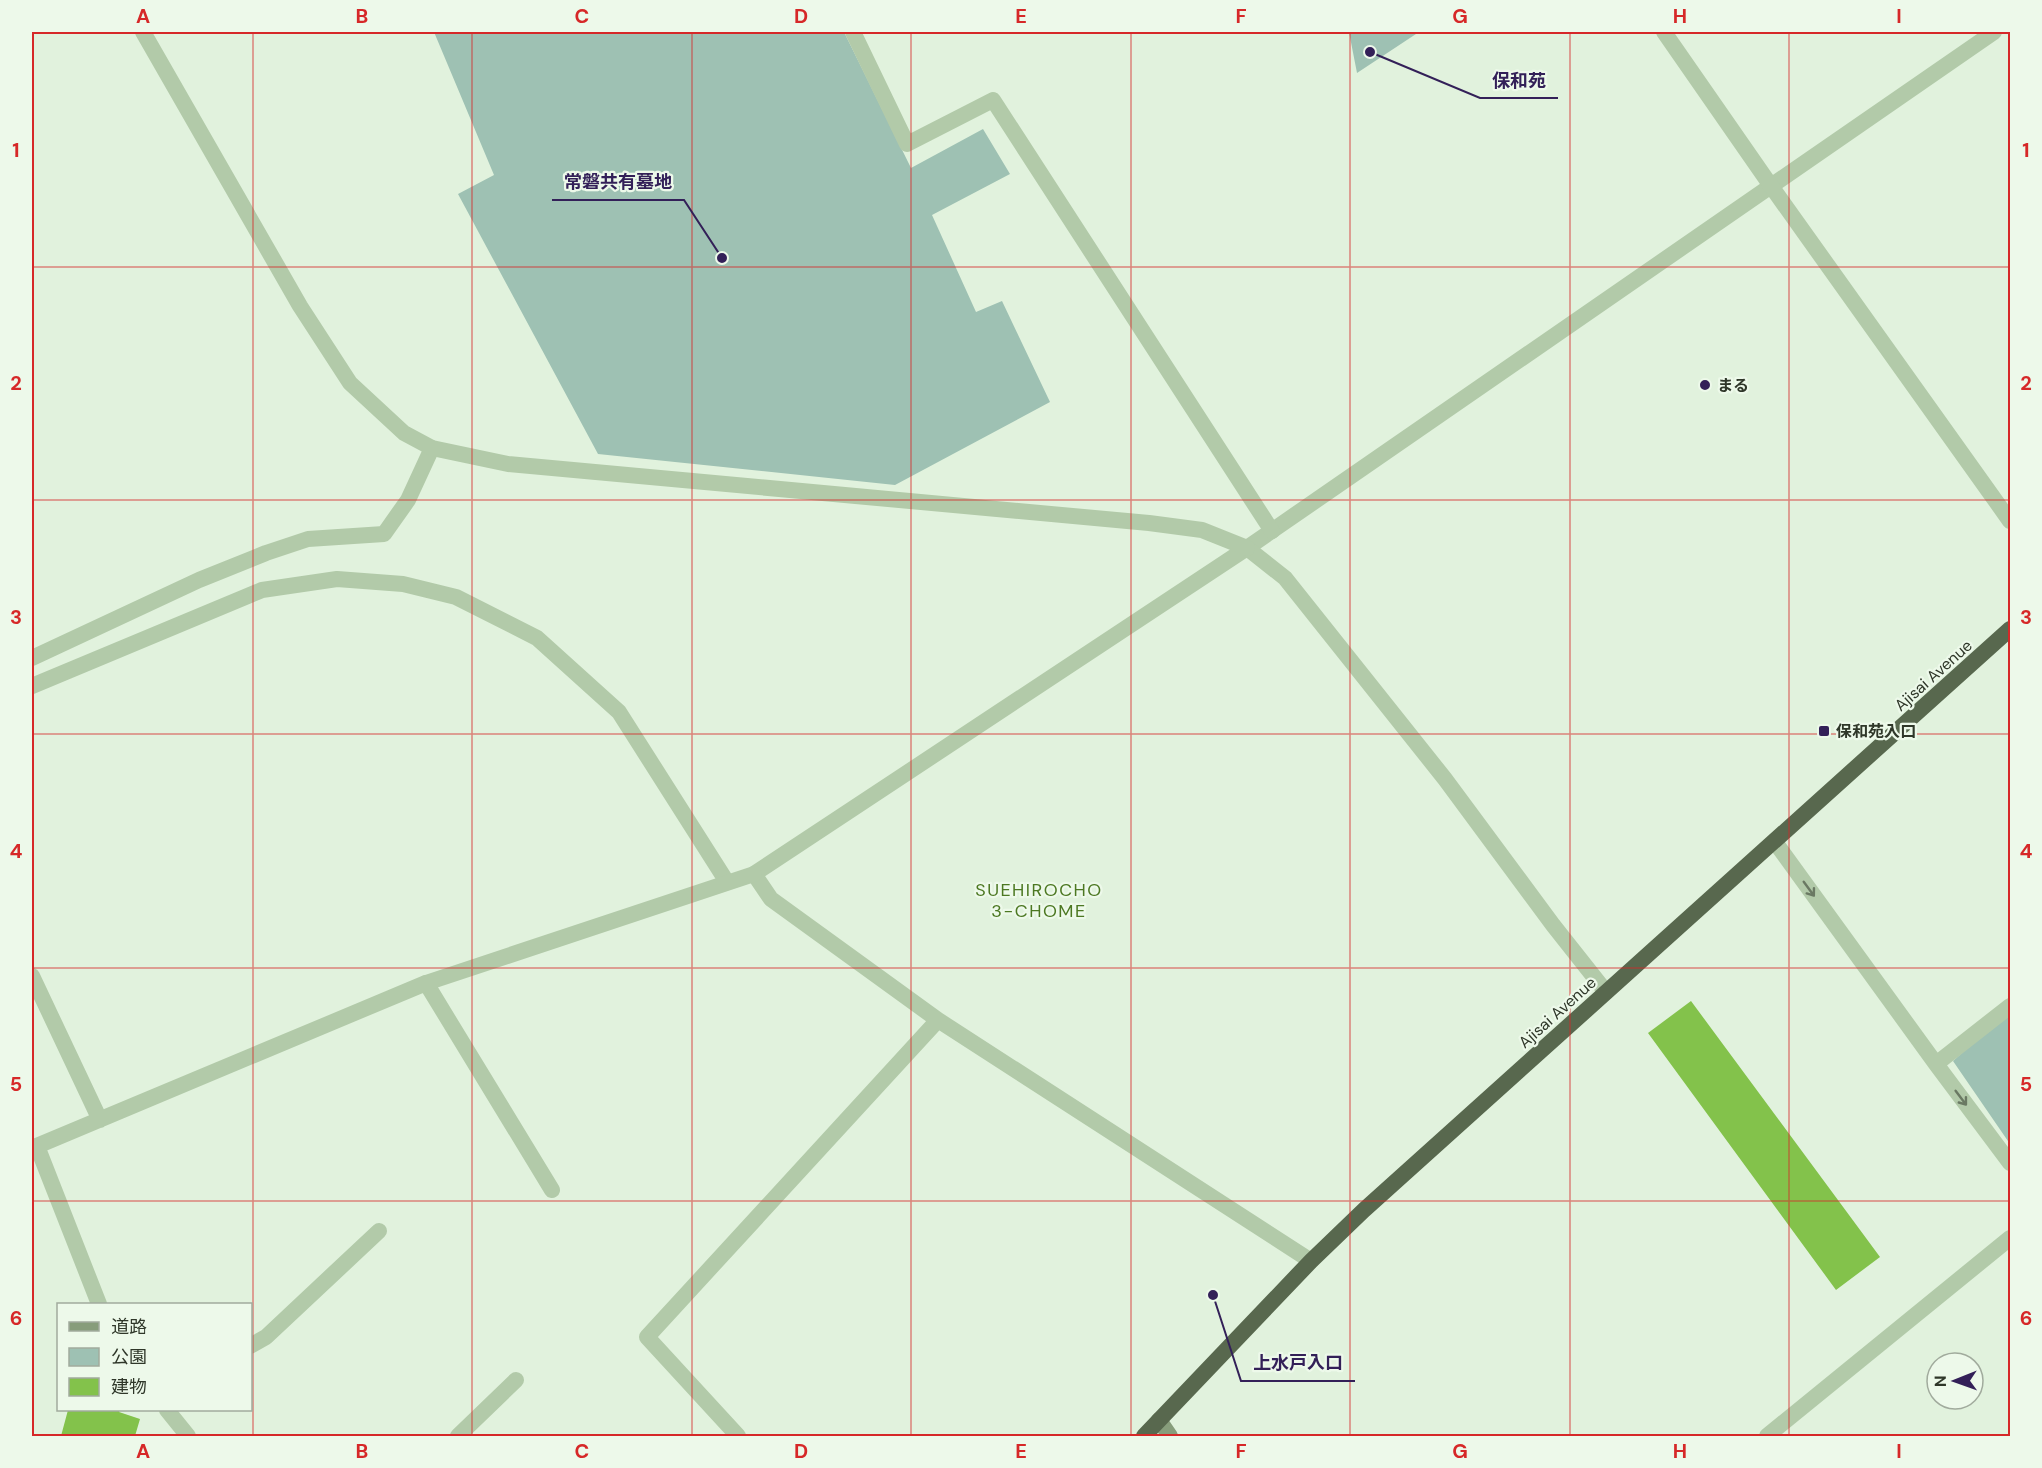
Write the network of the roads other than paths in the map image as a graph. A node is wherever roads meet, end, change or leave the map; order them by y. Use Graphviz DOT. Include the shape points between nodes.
graph roads {
  1 [pos="143,32"];
  2 [pos="853,32"];
  3 [pos="1664,32"];
  4 [pos="1994,32"];
  5 [pos="1771,186"];
  6 [pos="432,448"];
  7 [pos="2010,521"];
  8 [pos="1272,531"];
  9 [pos="1247,548"];
  10 [pos="2010,629"];
  11 [pos="32,658"];
  12 [pos="32,686"];
  13 [pos="1775,842"];
  14 [pos="754,874"];
  15 [pos="726,882"];
  16 [pos="32,976"];
  17 [pos="426,983"];
  18 [pos="1606,992"];
  19 [pos="2010,1006"];
  20 [pos="938,1020"];
  21 [pos="1936,1064"];
  22 [pos="100,1120"];
  23 [pos="34,1147"];
  24 [pos="2010,1163"];
  25 [pos="552,1190"];
  26 [pos="379,1231"];
  27 [pos="2010,1238"];
  28 [pos="1311,1261"];
  29 [pos="98,1303"];
  30 [pos="252,1345"];
  31 [pos="516,1380"];
  32 [pos="168,1411"];
  33 [pos="1159,1420"];
  34 [pos="188,1437"];
  35 [pos="458,1437"];
  36 [pos="738,1437"];
  37 [pos="1144,1437"];
  38 [pos="1170,1437"];
  39 [pos="1767,1437"];
  1 -- 6 [label="street" via="300,306 350,383 404,433"];
  2 -- 8 [label="street" via="907,144 993,100"];
  3 -- 5 [label="street"];
  4 -- 5 [label="street"];
  5 -- 7 [label="street"];
  5 -- 8 [label="street"];
  6 -- 9 [label="street" via="508,464 1149,523 1202,530"];
  6 -- 11 [label="street" via="408,500 384,534 308,539 266,553"];
  8 -- 9 [label="street"];
  9 -- 14 [label="street"];
  9 -- 18 [label="street" via="1292,586"];
  10 -- 13 [label="highway, Ajisai Avenue"];
  12 -- 15 [label="street" via="262,590 337,579 404,584 456,597 537,638 619,712"];
  13 -- 18 [label="highway, Ajisai Avenue"];
  13 -- 21 [label="street, one-way"];
  14 -- 15 [label="street"];
  14 -- 20 [label="street" via="771,899"];
  15 -- 17 [label="street"];
  16 -- 22 [label="street"];
  17 -- 22 [label="street"];
  17 -- 25 [label="street"];
  18 -- 28 [label="highway, Ajisai Avenue"];
  19 -- 21 [label="street"];
  20 -- 28 [label="street"];
  20 -- 36 [label="street" via="647,1337"];
  21 -- 24 [label="street, one-way"];
  22 -- 23 [label="street"];
  23 -- 29 [label="street"];
  26 -- 30 [label="street" via="266,1337"];
  27 -- 39 [label="street"];
  28 -- 33 [label="highway, Ajisai Avenue"];
  31 -- 35 [label="street"];
  32 -- 34 [label="street"];
  33 -- 37 [label="highway, Ajisai Avenue"];
  33 -- 38 [label="main road"];
}
